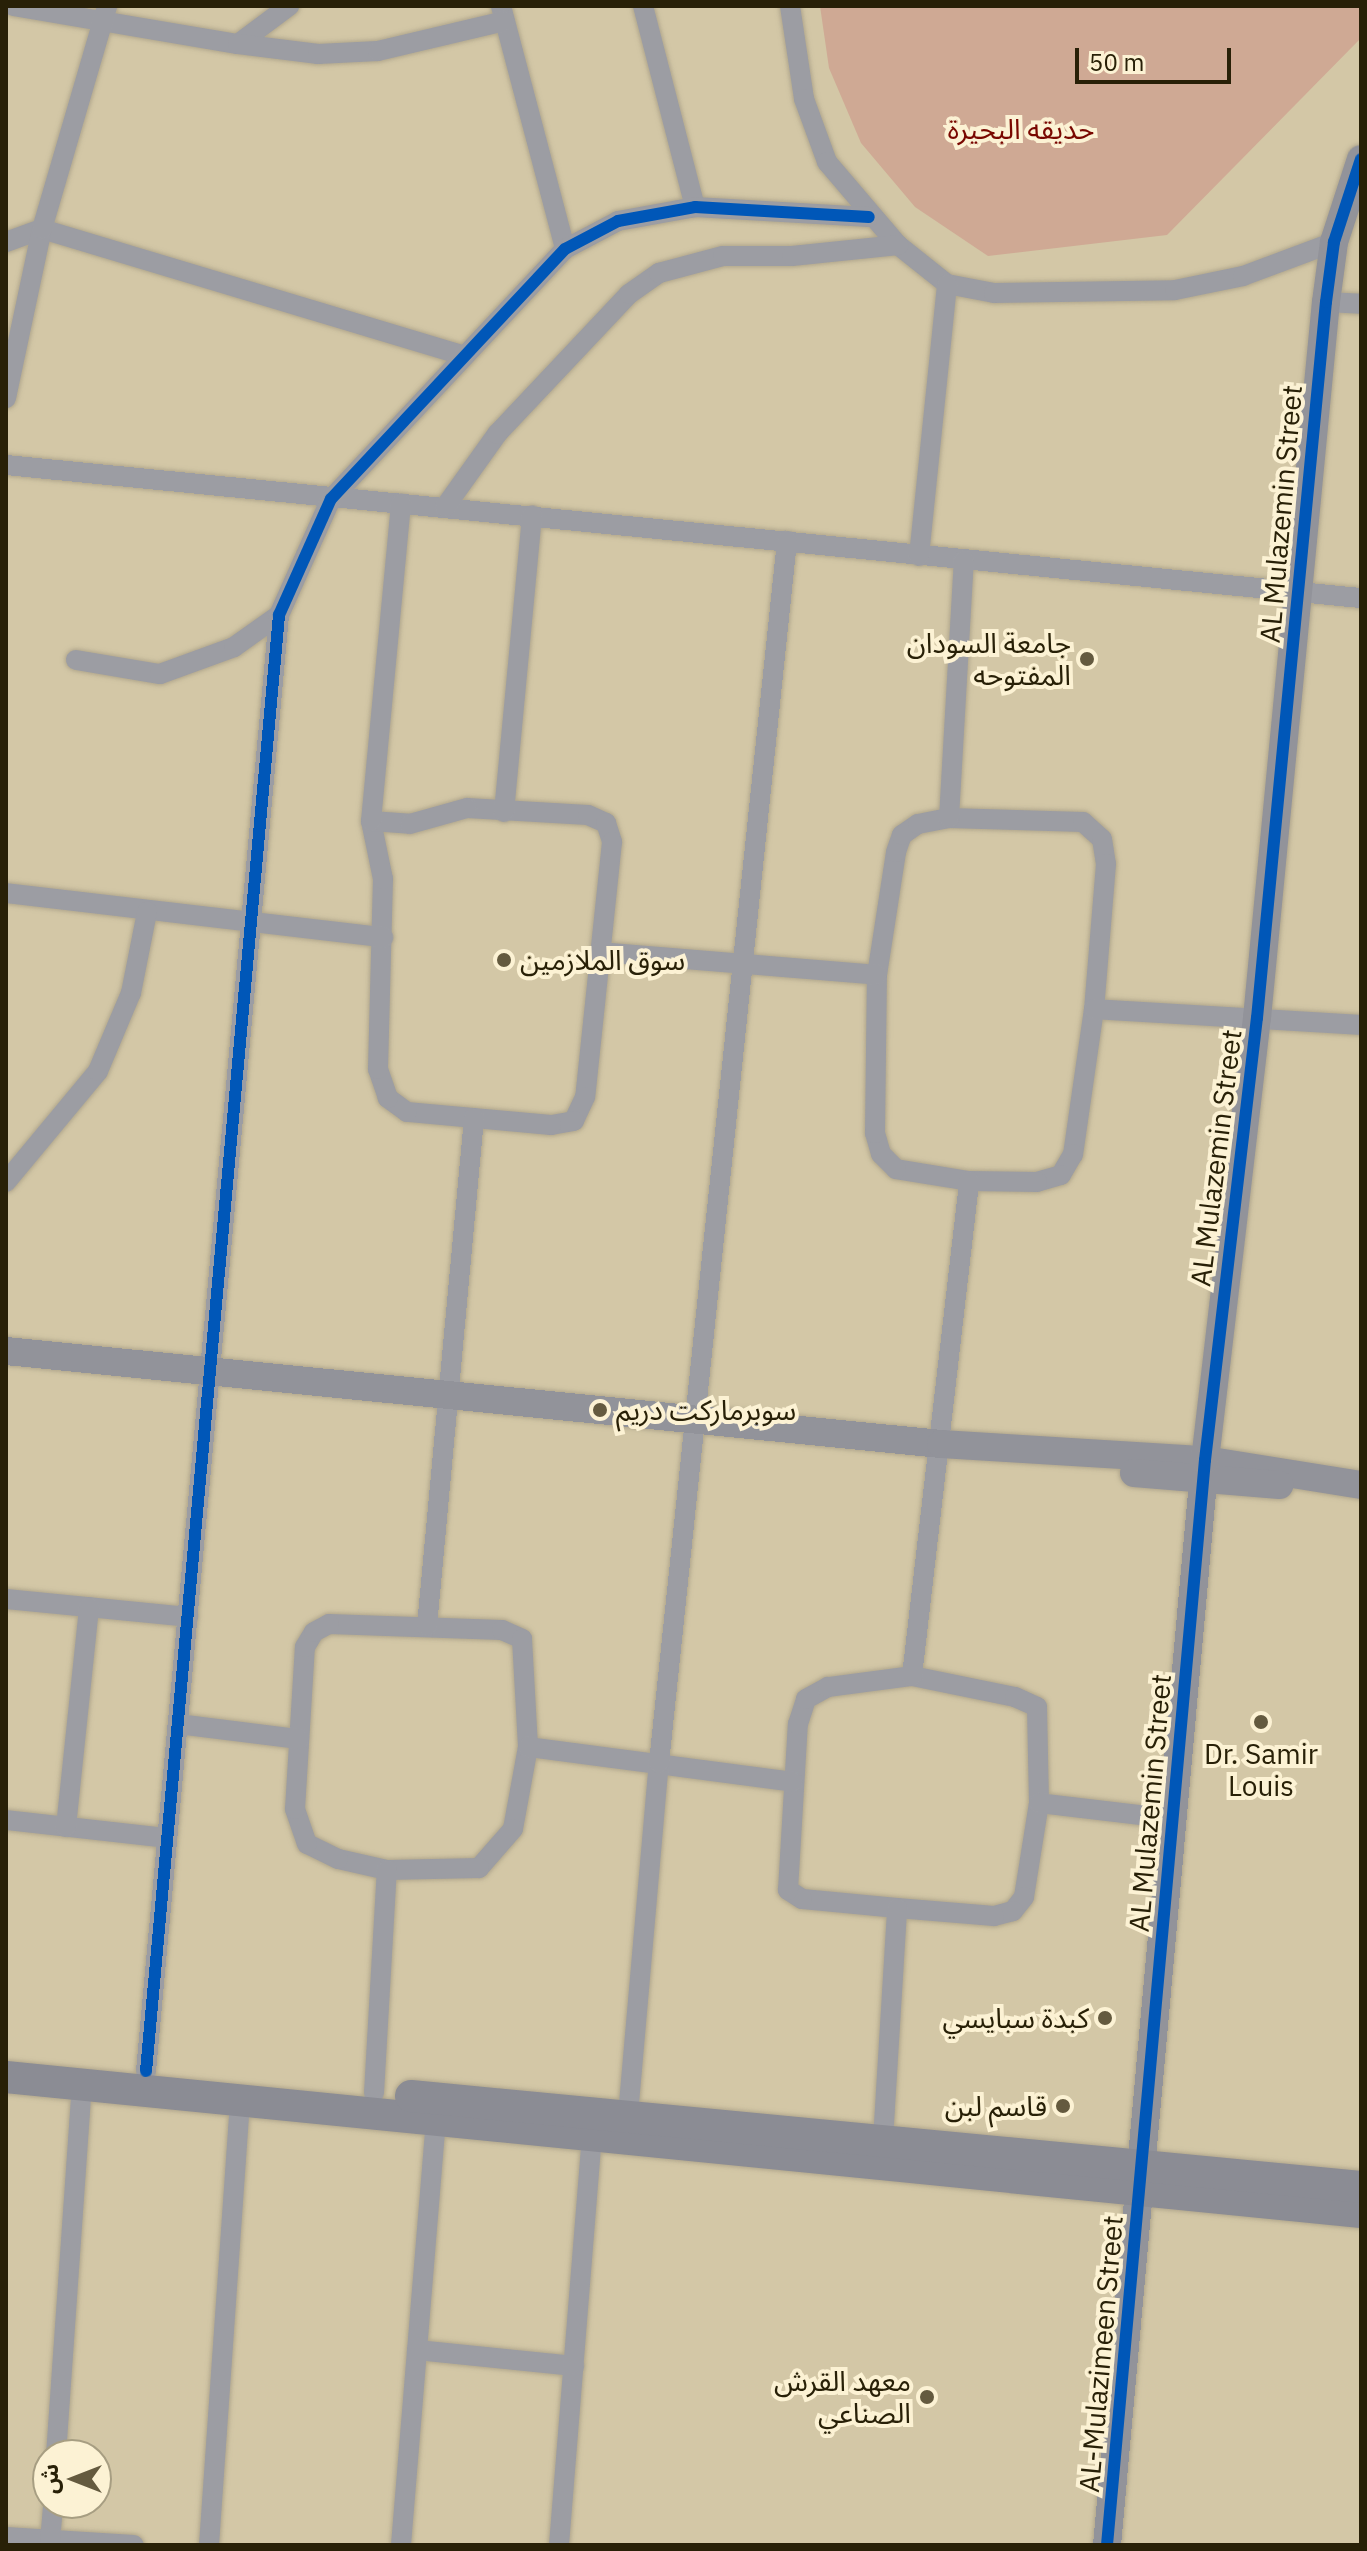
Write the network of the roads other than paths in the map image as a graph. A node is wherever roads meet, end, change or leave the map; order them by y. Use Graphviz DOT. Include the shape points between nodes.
graph roads {
  1 [pos="13,6"];
  2 [pos="289,6"];
  3 [pos="643,6"];
  4 [pos="790,6"];
  5 [pos="105,13"];
  6 [pos="503,13"];
  7 [pos="238,44"];
  8 [pos="1361,159"];
  9 [pos="695,207"];
  10 [pos="869,217"];
  11 [pos="42,229"];
  12 [pos="6,242"];
  13 [pos="1334,242"];
  14 [pos="898,245"];
  15 [pos="565,249"];
  16 [pos="947,284"];
  17 [pos="1326,302"];
  18 [pos="1361,304"];
  19 [pos="464,356"];
  20 [pos="6,398"];
  21 [pos="6,465"];
  22 [pos="331,499"];
  23 [pos="401,503"];
  24 [pos="445,507"];
  25 [pos="532,515"];
  26 [pos="787,541"];
  27 [pos="919,556"];
  28 [pos="964,560"];
  29 [pos="1298,592"];
  30 [pos="1361,598"];
  31 [pos="279,615"];
  32 [pos="76,660"];
  33 [pos="504,812"];
  34 [pos="949,818"];
  35 [pos="371,821"];
  36 [pos="6,893"];
  37 [pos="147,912"];
  38 [pos="252,918"];
  39 [pos="383,937"];
  40 [pos="600,952"];
  41 [pos="742,961"];
  42 [pos="877,975"];
  43 [pos="1094,1009"];
  44 [pos="1257,1018"];
  45 [pos="1361,1025"];
  46 [pos="474,1118"];
  47 [pos="969,1181"];
  48 [pos="6,1182"];
  49 [pos="6,1351"];
  50 [pos="212,1371"];
  51 [pos="451,1396"];
  52 [pos="695,1418"];
  53 [pos="941,1444"];
  54 [pos="1052,1454"];
  55 [pos="1204,1471"];
  56 [pos="1157,1476"];
  57 [pos="1361,1485"];
  58 [pos="1199,1526"];
  59 [pos="6,1599"];
  60 [pos="89,1607"];
  61 [pos="188,1617"];
  62 [pos="427,1626"];
  63 [pos="912,1676"];
  64 [pos="178,1724"];
  65 [pos="299,1739"];
  66 [pos="528,1747"];
  67 [pos="659,1763"];
  68 [pos="793,1782"];
  69 [pos="1039,1803"];
  70 [pos="1173,1819"];
  71 [pos="6,1820"];
  72 [pos="66,1827"];
  73 [pos="167,1838"];
  74 [pos="387,1870"];
  75 [pos="897,1908"];
  76 [pos="6,2056"];
  77 [pos="146,2071"];
  78 [pos="6,2077"];
  79 [pos="82,2084"];
  80 [pos="374,2093"];
  81 [pos="240,2101"];
  82 [pos="628,2115"];
  83 [pos="436,2121"];
  84 [pos="592,2136"];
  85 [pos="883,2140"];
  86 [pos="1141,2180"];
  87 [pos="1361,2187"];
  88 [pos="1361,2212"];
  89 [pos="417,2350"];
  90 [pos="574,2366"];
  91 [pos="57,2439"];
  92 [pos="52,2519"];
  93 [pos="6,2537"];
  94 [pos="50,2541"];
  95 [pos="134,2545"];
  96 [pos="209,2545"];
  97 [pos="401,2545"];
  98 [pos="559,2545"];
  99 [pos="1107,2545"];
  1 -- 5 [label="street"];
  2 -- 7 [label="street"];
  3 -- 9 [label="street"];
  4 -- 10 [label="street" via="804,99 827,162"];
  5 -- 7 [label="street"];
  5 -- 11 [label="street"];
  6 -- 7 [label="street" via="378,51 318,54"];
  6 -- 15 [label="street"];
  8 -- 13 [label="street, AL Mulazemin Street"];
  9 -- 10 [label="street"];
  9 -- 15 [label="street" via="618,221"];
  10 -- 14 [label="street"];
  11 -- 12 [label="street"];
  11 -- 19 [label="street"];
  11 -- 20 [label="street"];
  13 -- 16 [label="street" via="1243,276 1175,290 994,293"];
  13 -- 17 [label="street, AL Mulazemin Street"];
  14 -- 16 [label="street"];
  14 -- 24 [label="street" via="792,256 723,256 659,273 629,294 497,434"];
  15 -- 19 [label="street"];
  16 -- 27 [label="street"];
  17 -- 18 [label="street"];
  17 -- 29 [label="street, AL Mulazemin Street"];
  19 -- 22 [label="street"];
  21 -- 22 [label="street"];
  22 -- 23 [label="street"];
  22 -- 31 [label="street"];
  23 -- 24 [label="street"];
  23 -- 35 [label="street"];
  24 -- 25 [label="street"];
  25 -- 26 [label="street"];
  25 -- 33 [label="street"];
  26 -- 27 [label="street"];
  26 -- 41 [label="street"];
  27 -- 28 [label="street"];
  28 -- 29 [label="street"];
  28 -- 34 [label="street"];
  29 -- 30 [label="street"];
  29 -- 44 [label="street, AL Mulazemin Street"];
  31 -- 32 [label="street" via="234,647 160,674"];
  31 -- 38 [label="street"];
  33 -- 35 [label="street" via="467,808 410,824"];
  33 -- 40 [label="street" via="588,815 606,823 612,842"];
  34 -- 42 [label="street" via="918,824 902,835"];
  34 -- 43 [label="street" via="1083,822 1102,839 1106,864"];
  35 -- 39 [label="street" via="383,879"];
  36 -- 37 [label="street"];
  37 -- 38 [label="street"];
  37 -- 48 [label="street" via="131,993 98,1071"];
  38 -- 39 [label="street"];
  38 -- 50 [label="street"];
  39 -- 46 [label="street" via="378,1069 388,1098 407,1112"];
  40 -- 41 [label="street"];
  40 -- 46 [label="street" via="585,1097 574,1121 551,1125"];
  41 -- 42 [label="street"];
  41 -- 52 [label="street"];
  42 -- 47 [label="street" via="875,1133 881,1154 896,1169"];
  43 -- 44 [label="street"];
  43 -- 47 [label="street" via="1073,1154 1061,1175 1037,1182"];
  44 -- 45 [label="street"];
  44 -- 55 [label="street, AL Mulazemin Street"];
  46 -- 51 [label="street"];
  47 -- 53 [label="street"];
  49 -- 50 [label="street"];
  50 -- 51 [label="street"];
  50 -- 61 [label="street"];
  51 -- 52 [label="street"];
  51 -- 62 [label="street"];
  52 -- 53 [label="street"];
  52 -- 67 [label="street"];
  53 -- 54 [label="street"];
  53 -- 63 [label="street"];
  54 -- 55 [label="street" via="1080,1450"];
  54 -- 56 [label="street" via="1077,1464"];
  55 -- 56 [label="street"];
  55 -- 57 [label="street" via="1282,1469 1313,1480"];
  55 -- 58 [label="street, AL Mulazemin Street"];
  56 -- 58 [label="street" via="1175,1489"];
  58 -- 70 [label="street, AL Mulazemin Street"];
  59 -- 60 [label="street"];
  60 -- 61 [label="street"];
  60 -- 72 [label="street"];
  61 -- 64 [label="street"];
  62 -- 65 [label="street" via="329,1624 314,1632 305,1647"];
  62 -- 66 [label="street" via="502,1630 522,1639"];
  63 -- 68 [label="street" via="828,1687 806,1699 798,1724"];
  63 -- 69 [label="street" via="1015,1697 1037,1707"];
  64 -- 65 [label="street"];
  64 -- 73 [label="street"];
  65 -- 74 [label="street" via="295,1809 307,1844 338,1859"];
  66 -- 67 [label="street"];
  66 -- 74 [label="street" via="513,1829 479,1868"];
  67 -- 68 [label="street"];
  67 -- 82 [label="street"];
  68 -- 75 [label="street" via="788,1890 802,1899"];
  69 -- 70 [label="street"];
  69 -- 75 [label="street" via="1024,1897 1013,1911 994,1916"];
  70 -- 86 [label="street, AL Mulazemin Street"];
  71 -- 72 [label="street"];
  72 -- 73 [label="street"];
  73 -- 77 [label="street"];
  74 -- 80 [label="street"];
  75 -- 85 [label="street"];
  76 -- 77 [label="main road"];
  77 -- 80 [label="main road"];
  78 -- 79 [label="main road"];
  79 -- 81 [label="main road"];
  79 -- 91 [label="street"];
  80 -- 82 [label="main road"];
  81 -- 83 [label="main road"];
  81 -- 96 [label="street"];
  82 -- 85 [label="main road"];
  83 -- 84 [label="main road"];
  83 -- 89 [label="street"];
  84 -- 86 [label="main road"];
  84 -- 90 [label="street"];
  85 -- 86 [label="main road"];
  86 -- 87 [label="main road"];
  86 -- 88 [label="main road"];
  86 -- 99 [label="street, AL-Mulazimeen Street"];
  89 -- 90 [label="street"];
  89 -- 97 [label="street"];
  90 -- 98 [label="street"];
  92 -- 94 [label="street"];
  93 -- 94 [label="street"];
  94 -- 95 [label="street"];
}
